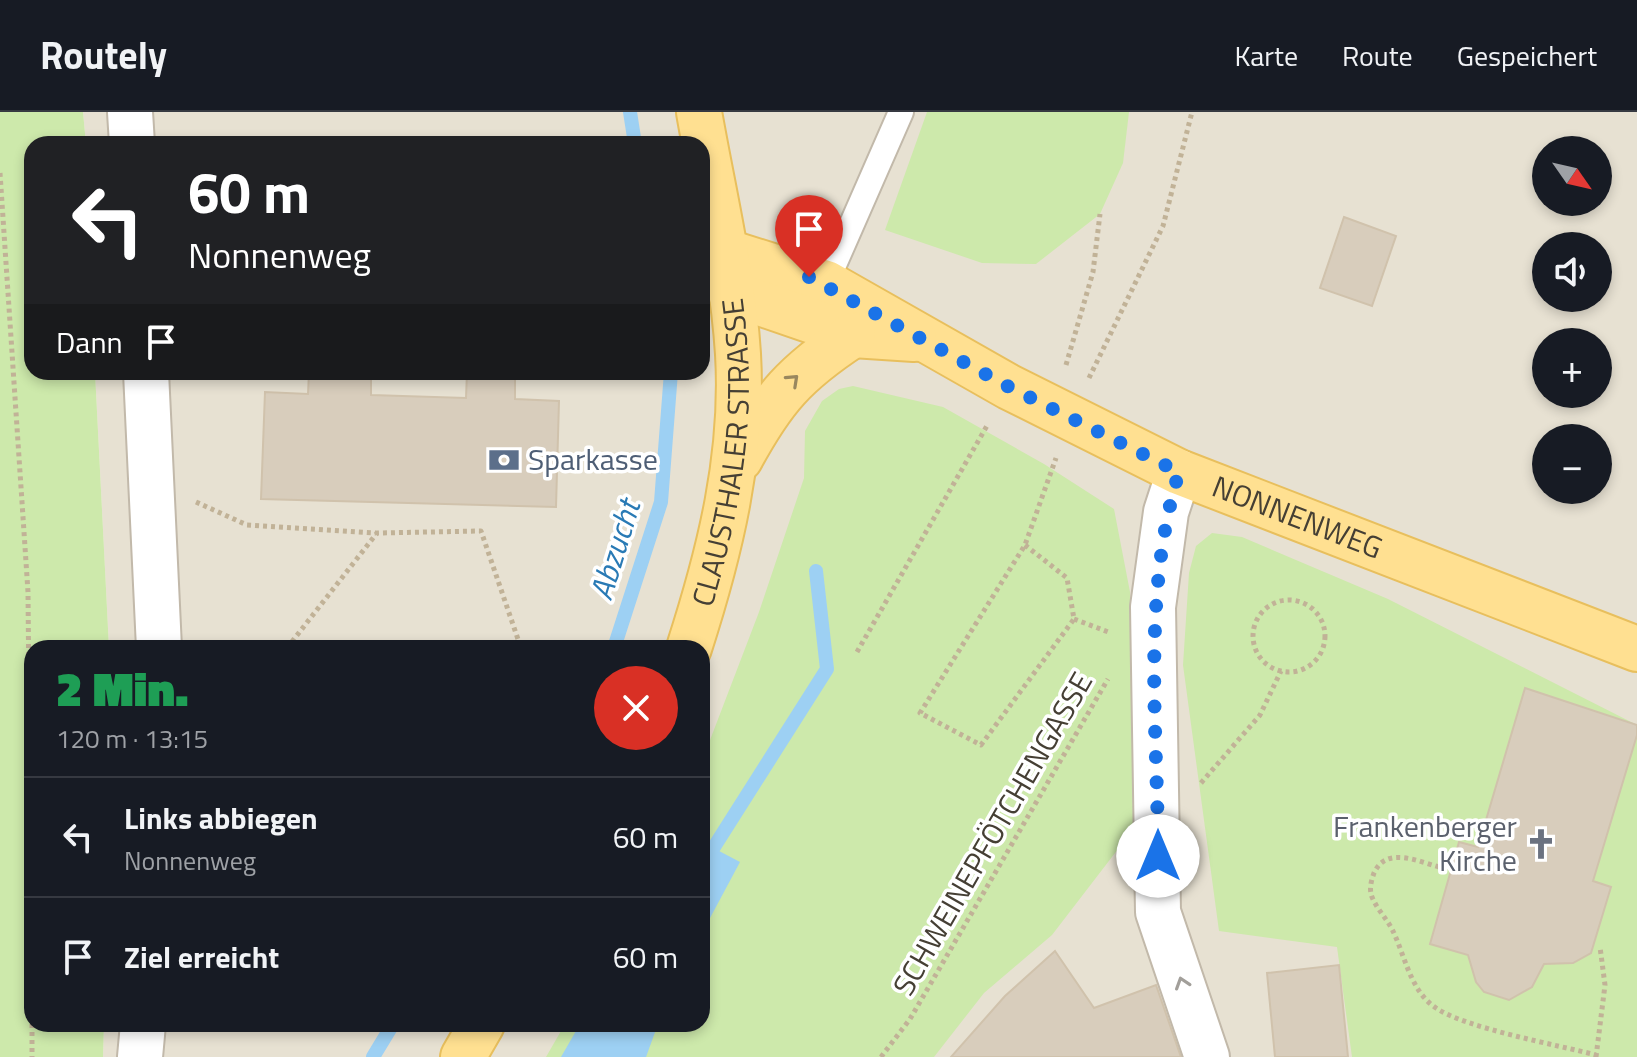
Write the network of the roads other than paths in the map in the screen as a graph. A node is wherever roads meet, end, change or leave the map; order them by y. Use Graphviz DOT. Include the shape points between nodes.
graph roads {
  1 [pos="130,112"];
  2 [pos="699,112"];
  3 [pos="901,112"];
  4 [pos="132,136"];
  5 [pos="703,136"];
  6 [pos="710,173"];
  7 [pos="724,251"];
  8 [pos="826,283"];
  9 [pos="731,293"];
  10 [pos="853,335"];
  11 [pos="924,340"];
  12 [pos="147,380"];
  13 [pos="735,468"];
  14 [pos="1179,472"];
  15 [pos="159,640"];
  16 [pos="691,640"];
  17 [pos="1637,649"];
  18 [pos="142,1032"];
  19 [pos="477,1032"];
  20 [pos="140,1057"];
  21 [pos="463,1057"];
  22 [pos="1207,1057"];
  1 -- 4 [label="street"];
  2 -- 5 [label="main road, CLAUSTHALER STRASSE"];
  3 -- 8 [label="lane"];
  6 -- 7 [label="main road, CLAUSTHALER STRASSE"];
  7 -- 8 [label="main road, NONNENWEG"];
  7 -- 9 [label="main road, CLAUSTHALER STRASSE"];
  8 -- 11 [label="main road, NONNENWEG"];
  9 -- 10 [label="main road, NONNENWEG"];
  9 -- 13 [label="main road, CLAUSTHALER STRASSE" via="738,354"];
  10 -- 11 [label="main road, NONNENWEG"];
  13 -- 10 [label="main road, one-way" via="784,388"];
  11 -- 14 [label="main road, NONNENWEG"];
  12 -- 15 [label="street"];
  13 -- 16 [label="main road, CLAUSTHALER STRASSE" via="722,537"];
  14 -- 17 [label="main road, NONNENWEG"];
  22 -- 14 [label="street, one-way" via="1158,912 1153,607 1166,512"];
  18 -- 20 [label="street"];
  19 -- 21 [label="main road"];
}
